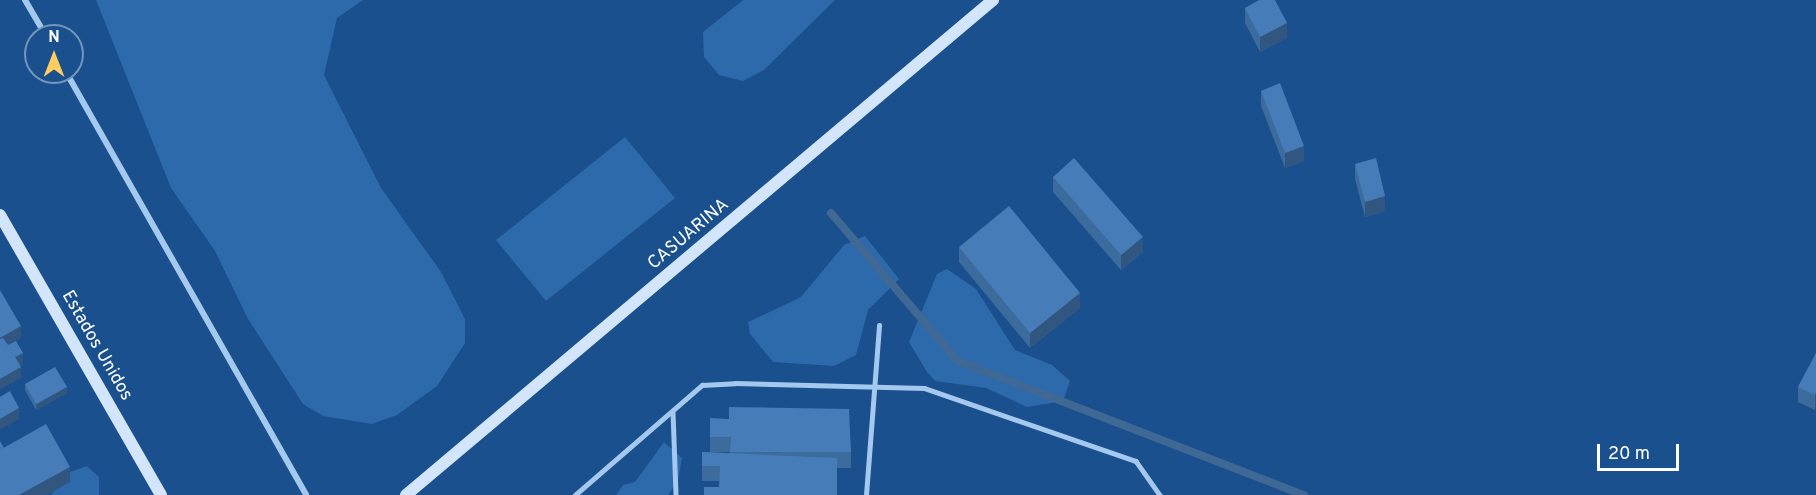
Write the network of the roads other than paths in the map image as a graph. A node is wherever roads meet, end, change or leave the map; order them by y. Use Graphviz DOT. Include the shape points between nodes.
graph roads {
  1 [pos="25,0"];
  2 [pos="993,0"];
  3 [pos="39,24"];
  4 [pos="73,84"];
  5 [pos="0,215"];
  6 [pos="879,325"];
  7 [pos="871,388"];
  8 [pos="673,412"];
  9 [pos="161,495"];
  10 [pos="306,495"];
  11 [pos="406,495"];
  12 [pos="575,495"];
  13 [pos="676,495"];
  14 [pos="866,495"];
  15 [pos="1160,495"];
  1 -- 3 [label="street"];
  2 -- 11 [label="street, CASUARINA"];
  4 -- 10 [label="street"];
  5 -- 9 [label="street, Estados Unidos"];
  6 -- 7 [label="lane"];
  7 -- 8 [label="lane" via="702,385"];
  7 -- 14 [label="lane"];
  7 -- 15 [label="lane" via="924,388 950,394 1136,461"];
  8 -- 12 [label="lane"];
  8 -- 13 [label="lane"];
}
